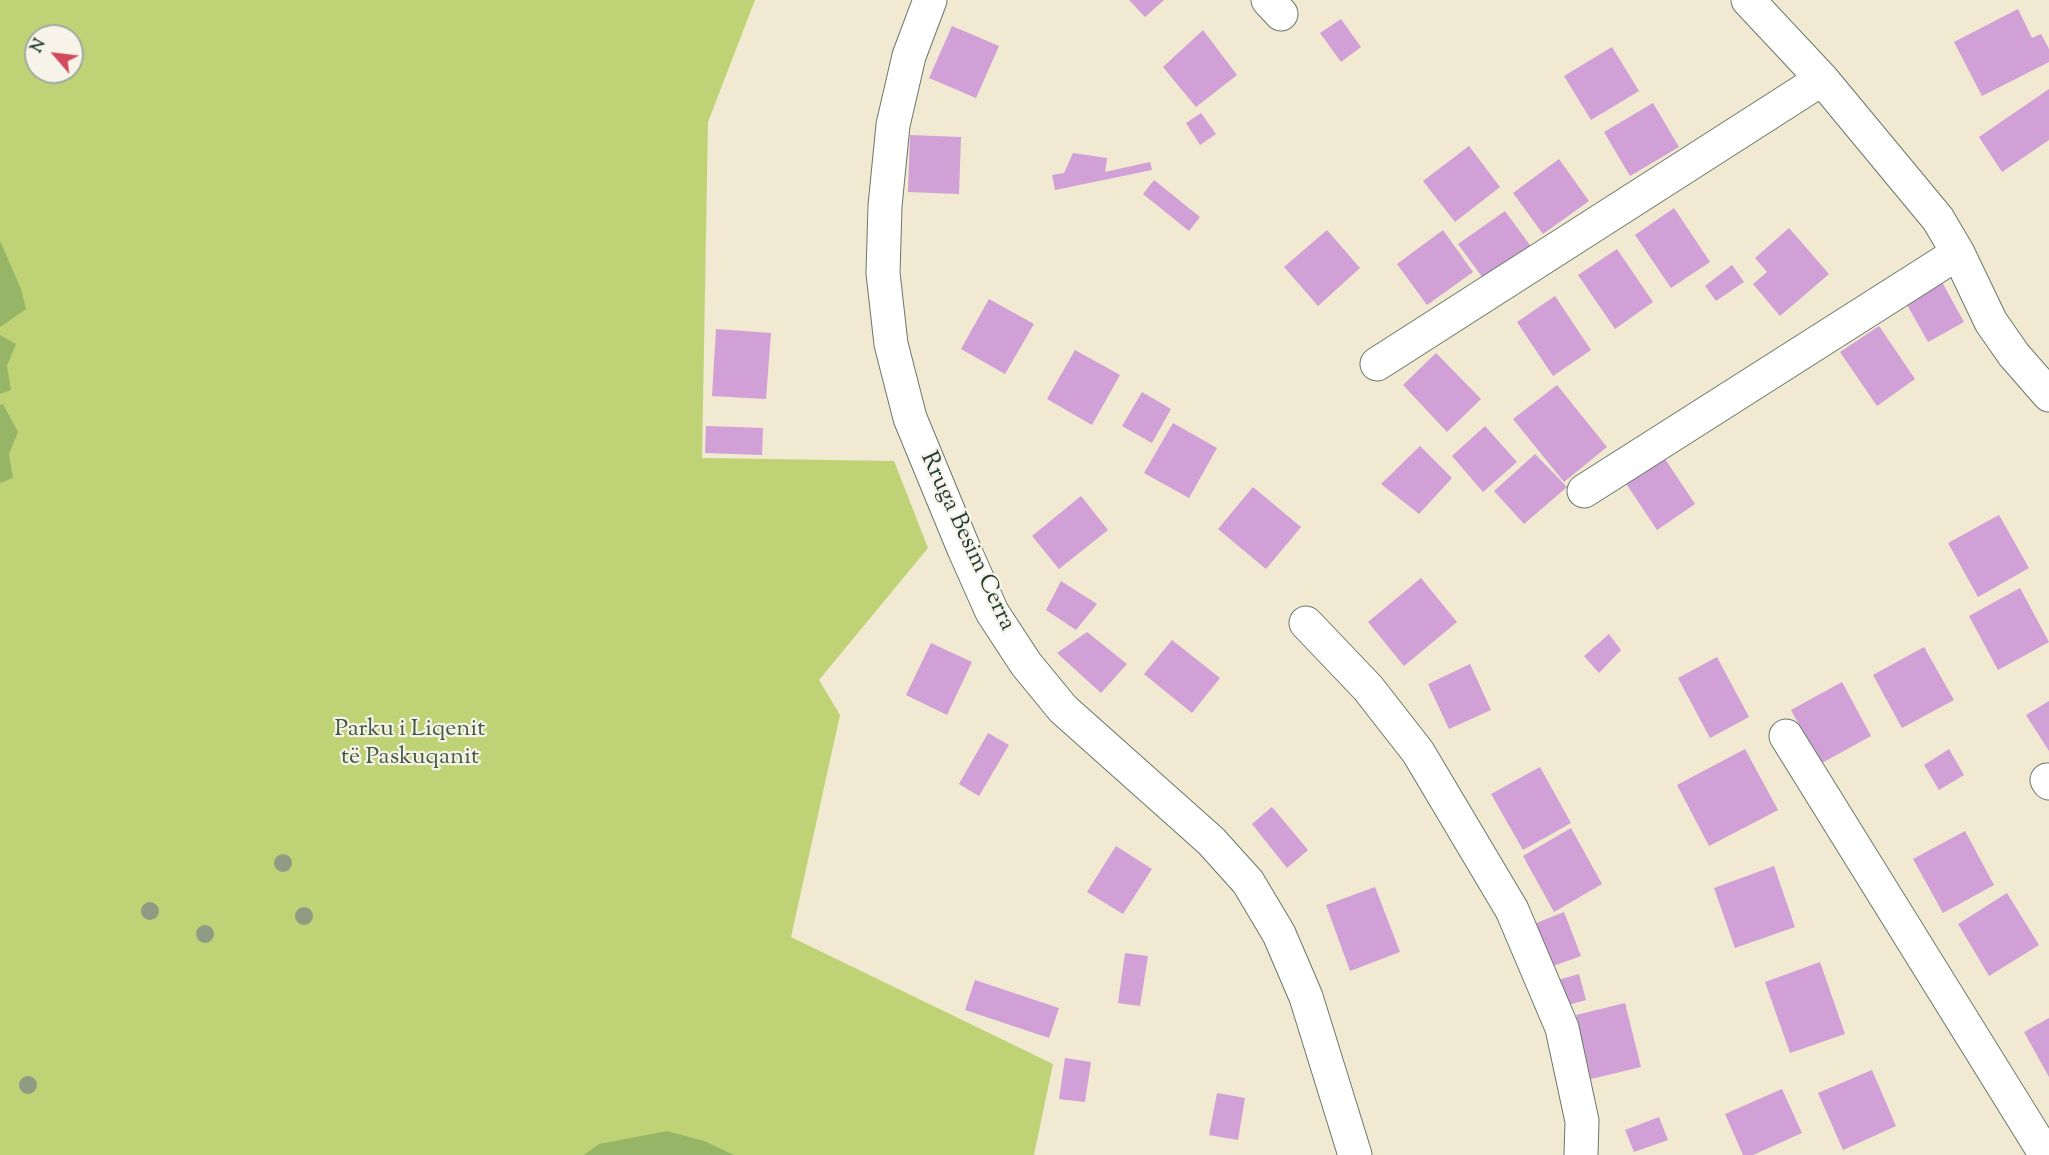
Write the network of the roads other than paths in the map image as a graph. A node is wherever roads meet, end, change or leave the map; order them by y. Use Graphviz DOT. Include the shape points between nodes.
graph roads {
  1 [pos="930,0"];
  2 [pos="1748,0"];
  3 [pos="1822,80"];
  4 [pos="1958,254"];
  5 [pos="1377,364"];
  6 [pos="2049,395"];
  7 [pos="1584,491"];
  8 [pos="1306,623"];
  9 [pos="1786,736"];
  10 [pos="1355,1155"];
  11 [pos="1581,1155"];
  12 [pos="2046,1155"];
  1 -- 10 [label="street, Rruga Besim Cerra" via="909,56 893,124 885,206 883,273 891,344 910,418 992,612 1026,664 1063,709 1211,841 1248,882 1279,934 1306,997"];
  2 -- 3 [label="street"];
  3 -- 4 [label="street" via="1938,219"];
  3 -- 5 [label="street"];
  4 -- 6 [label="street" via="1991,322"];
  4 -- 7 [label="street"];
  8 -- 11 [label="street" via="1368,688 1418,752 1512,910 1562,1028 1582,1121"];
  9 -- 12 [label="street"];
}
